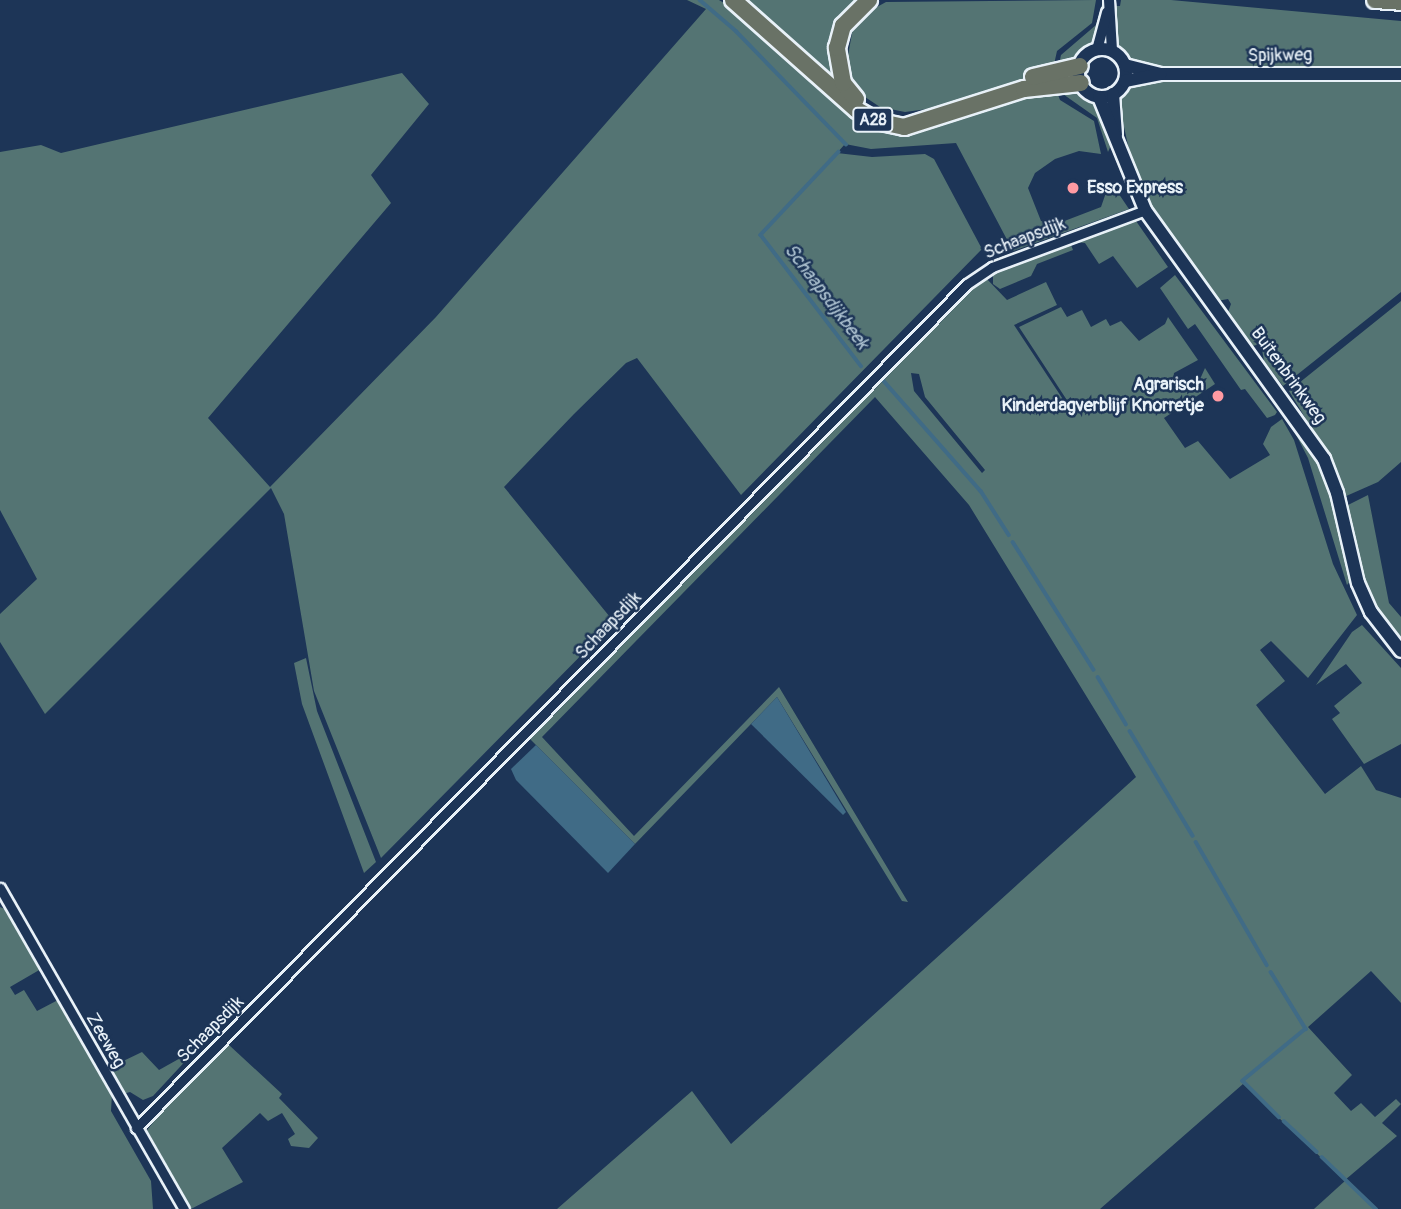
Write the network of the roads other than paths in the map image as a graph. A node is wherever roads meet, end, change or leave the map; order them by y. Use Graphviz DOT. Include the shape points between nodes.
graph roads {
  1 [pos="733,0"];
  2 [pos="869,0"];
  3 [pos="1375,0"];
  4 [pos="1108,2"];
  5 [pos="1401,2"];
  6 [pos="1097,50"];
  7 [pos="1112,51"];
  8 [pos="1125,65"];
  9 [pos="1080,66"];
  10 [pos="1160,74"];
  11 [pos="1401,74"];
  12 [pos="1125,81"];
  13 [pos="1081,83"];
  14 [pos="1114,94"];
  15 [pos="1099,97"];
  16 [pos="1116,135"];
  17 [pos="1145,210"];
  18 [pos="1401,651"];
  19 [pos="0,888"];
  20 [pos="136,1128"];
  21 [pos="184,1209"];
  1 -- 13 [label="highway, A28" via="846,101 876,121 904,127 1024,89"];
  2 -- 9 [label="highway, A28" via="843,26 838,65 857,101 887,116 934,111"];
  3 -- 5 [label="highway"];
  4 -- 6 [label="street"];
  4 -- 7 [label="street"];
  6 -- 7 [label="main road"];
  6 -- 9 [label="main road"];
  7 -- 8 [label="main road"];
  8 -- 10 [label="main road, Spijkweg"];
  8 -- 12 [label="main road"];
  9 -- 13 [label="main road"];
  10 -- 11 [label="main road, Spijkweg"];
  10 -- 12 [label="main road, Spijkweg"];
  12 -- 14 [label="main road"];
  13 -- 15 [label="main road"];
  14 -- 15 [label="main road"];
  14 -- 16 [label="main road, Buitenbrinkweg"];
  15 -- 16 [label="main road, Buitenbrinkweg"];
  16 -- 17 [label="main road, Buitenbrinkweg"];
  17 -- 18 [label="main road, Buitenbrinkweg" via="1315,443 1337,493 1350,560 1364,600"];
  17 -- 20 [label="street, Schaapsdijk" via="992,267 967,284"];
  19 -- 20 [label="street, Zeeweg"];
  20 -- 21 [label="street, Zeeweg"];
}
